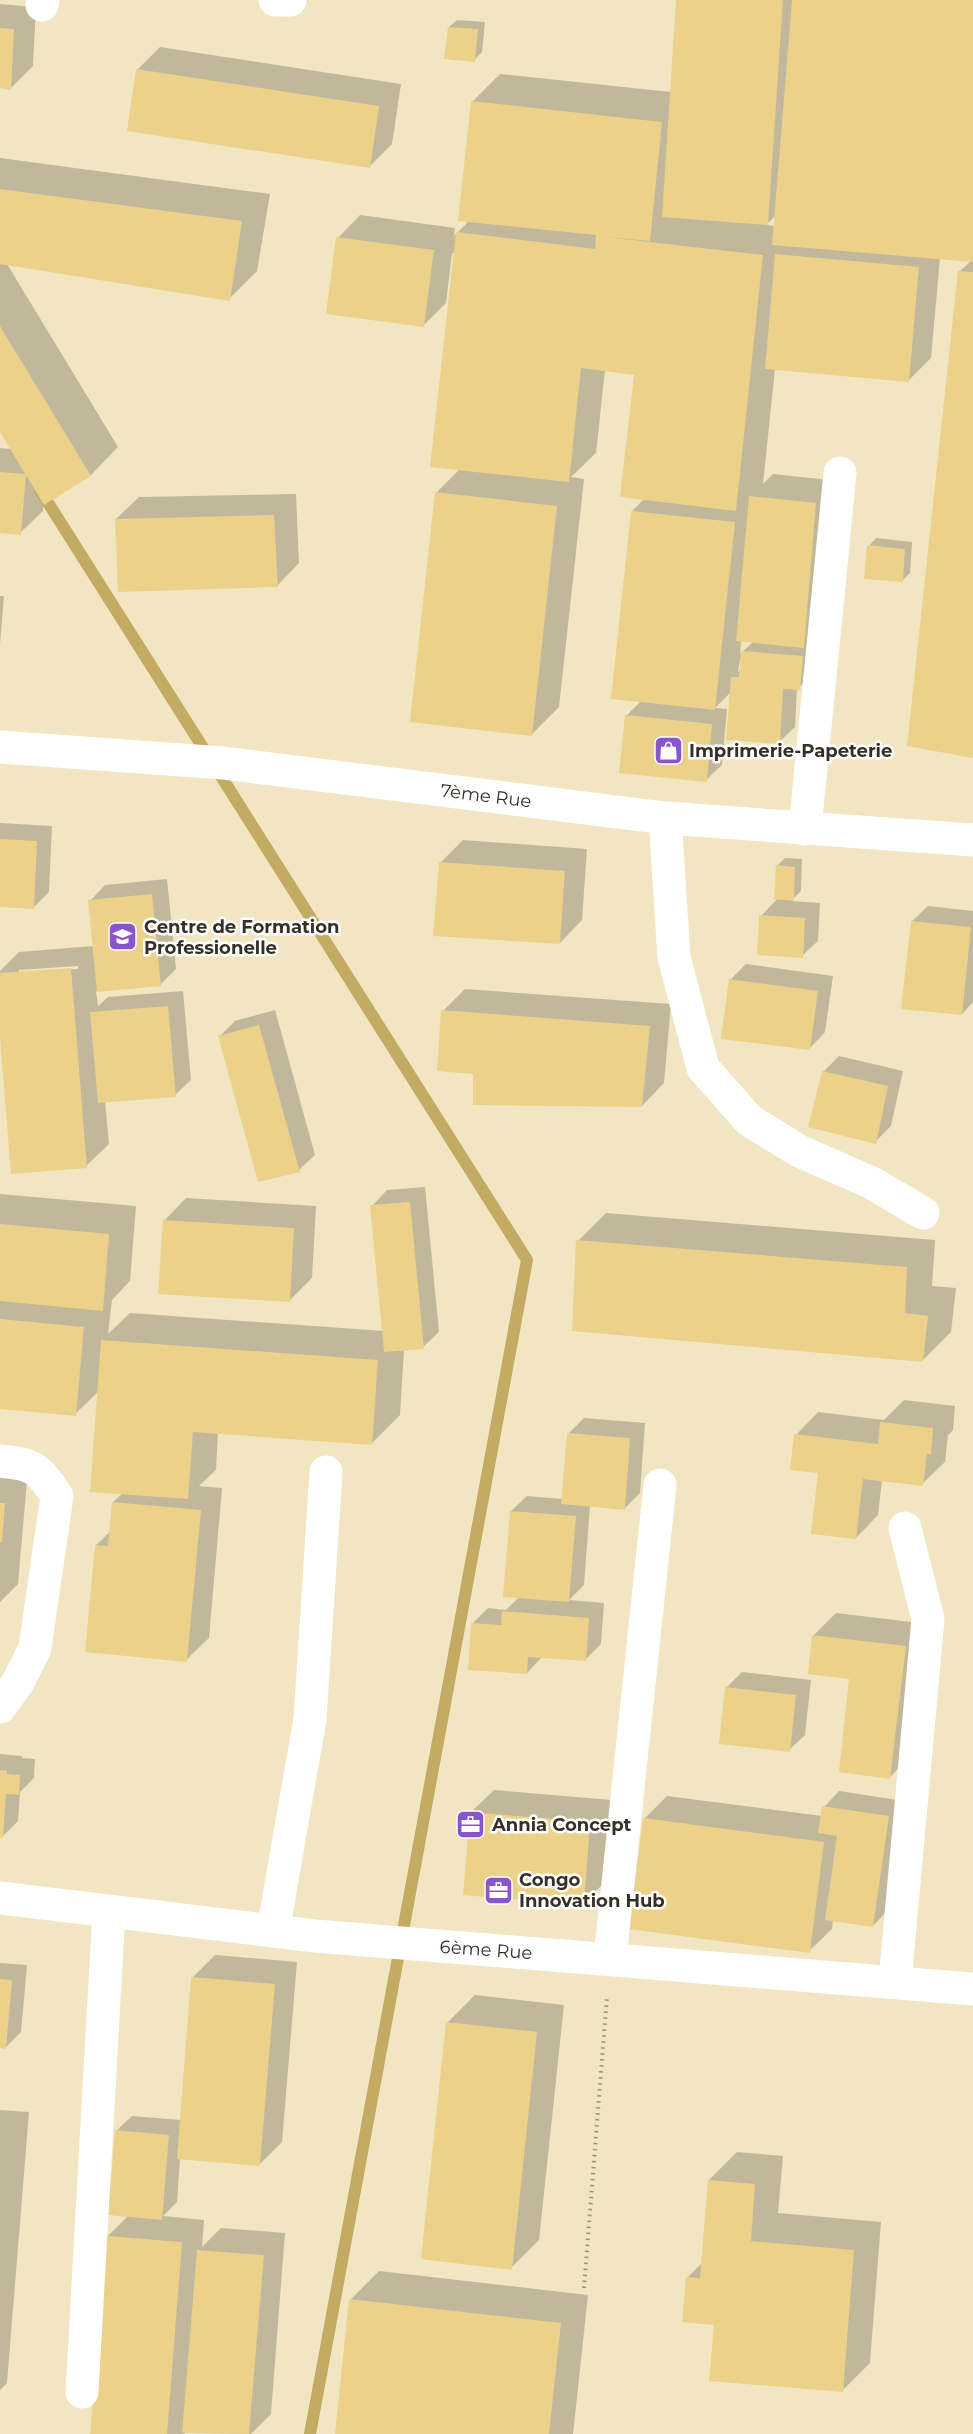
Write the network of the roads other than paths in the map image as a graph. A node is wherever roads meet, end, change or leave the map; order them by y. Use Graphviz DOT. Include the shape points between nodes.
graph roads {
  1 [pos="275,0"];
  2 [pos="290,0"];
  3 [pos="840,473"];
  4 [pos="0,747"];
  5 [pos="665,818"];
  6 [pos="805,829"];
  7 [pos="973,840"];
  8 [pos="923,1213"];
  9 [pos="0,1461"];
  10 [pos="326,1472"];
  11 [pos="660,1485"];
  12 [pos="905,1528"];
  13 [pos="0,1707"];
  14 [pos="0,1898"];
  15 [pos="109,1911"];
  16 [pos="273,1931"];
  17 [pos="610,1959"];
  18 [pos="896,1982"];
  19 [pos="973,1989"];
  20 [pos="82,2392"];
  1 -- 2 [label="street"];
  3 -- 6 [label="street"];
  4 -- 5 [label="street, 7ème Rue" via="223,763"];
  5 -- 6 [label="street, 7ème Rue"];
  5 -- 8 [label="street" via="674,957 702,1068 749,1120 799,1151 872,1183"];
  6 -- 7 [label="street, 7ème Rue"];
  9 -- 13 [label="street" via="25,1463 44,1477 57,1496 35,1648"];
  10 -- 16 [label="street" via="310,1719"];
  11 -- 17 [label="street"];
  12 -- 18 [label="street" via="928,1619"];
  14 -- 15 [label="street, 6ème Rue"];
  15 -- 16 [label="street, 6ème Rue"];
  15 -- 20 [label="street"];
  16 -- 17 [label="street, 6ème Rue"];
  17 -- 18 [label="street, 6ème Rue"];
  18 -- 19 [label="street, 6ème Rue"];
}
